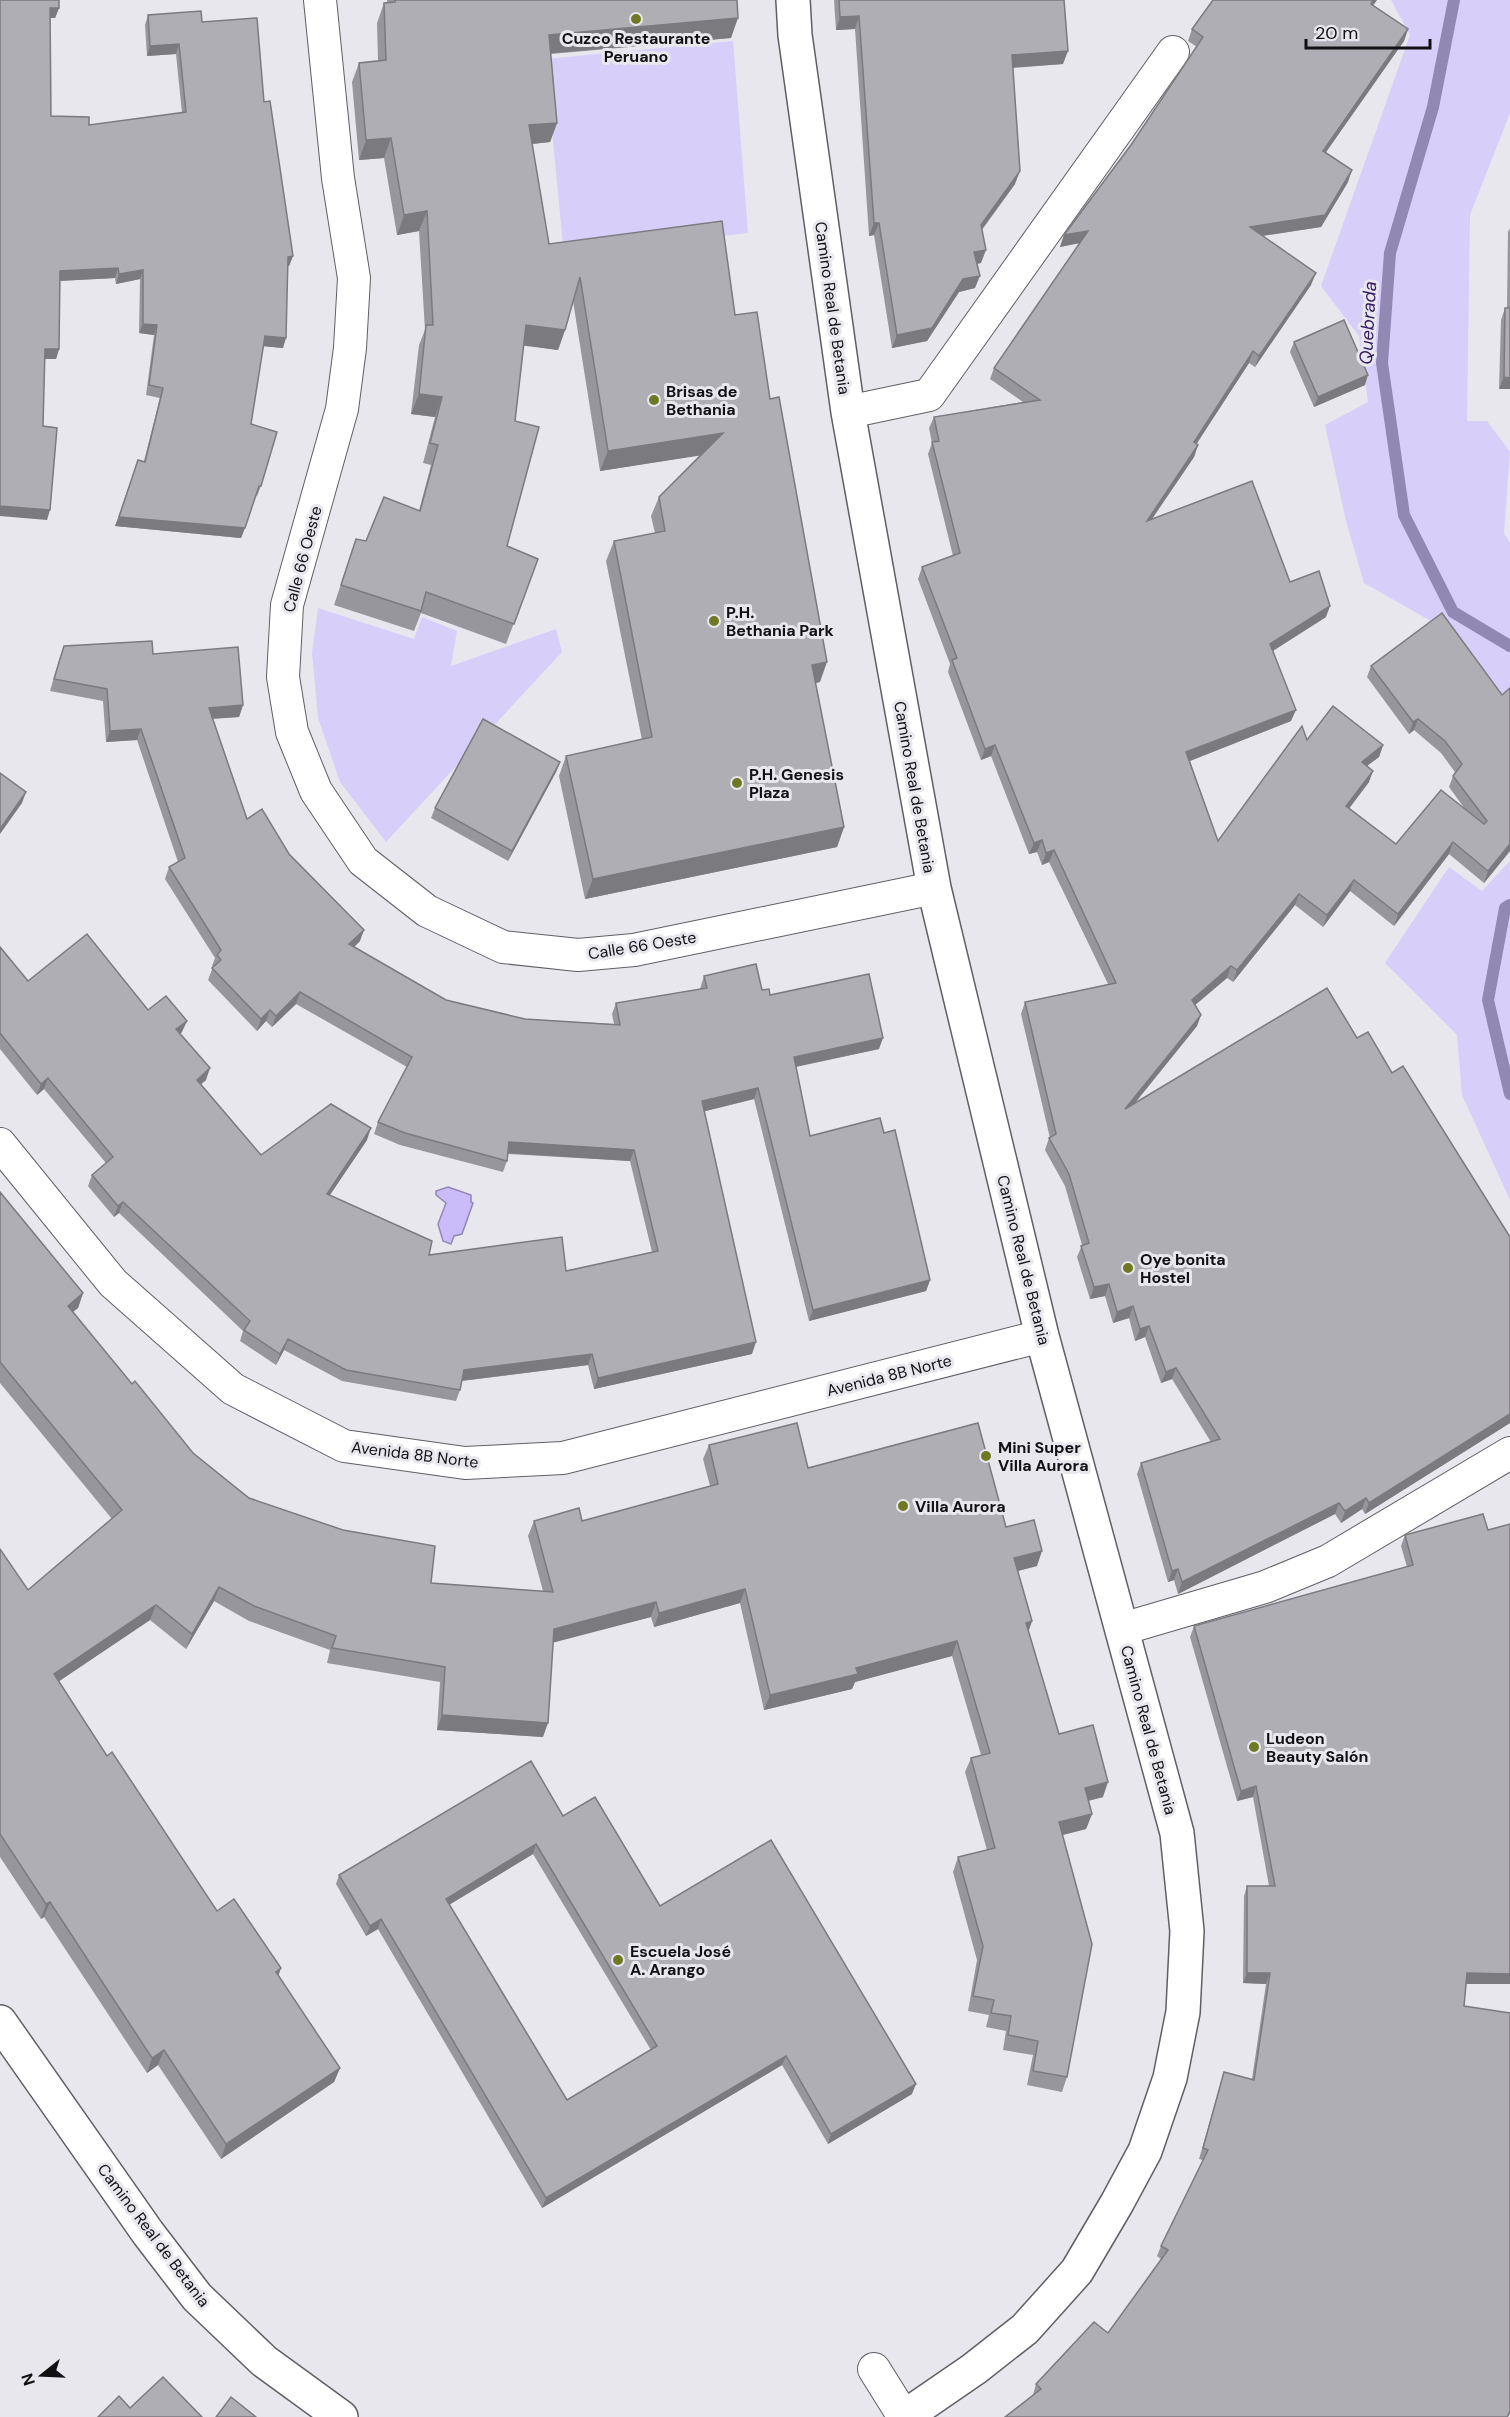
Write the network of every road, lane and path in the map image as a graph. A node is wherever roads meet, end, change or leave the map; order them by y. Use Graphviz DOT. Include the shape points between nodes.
graph roads {
  1 [pos="320,0"];
  2 [pos="793,0"];
  3 [pos="1173,52"];
  4 [pos="848,412"];
  5 [pos="933,888"];
  6 [pos="0,1144"];
  7 [pos="1042,1336"];
  8 [pos="1510,1453"];
  9 [pos="1122,1629"];
  10 [pos="0,2022"];
  11 [pos="874,2369"];
  12 [pos="341,2417"];
  13 [pos="904,2417"];
  1 -- 5 [label="street, Calle 66 Oeste" via="338,178 354,278 342,409 287,605 283,677 292,732 316,791 363,861 427,911 503,947 578,955 634,950"];
  2 -- 4 [label="street, Camino Real de Betania"];
  3 -- 4 [label="street" via="929,395"];
  4 -- 5 [label="street, Camino Real de Betania"];
  5 -- 7 [label="street, Camino Real de Betania"];
  6 -- 7 [label="street, Avenida 8B Norte" via="113,1283 233,1389 344,1446 465,1463 562,1458"];
  7 -- 9 [label="street, Camino Real de Betania"];
  8 -- 9 [label="street" via="1328,1561 1265,1587"];
  9 -- 13 [label="street, Camino Real de Betania" via="1178,1833 1187,1930 1183,2012 1170,2078 1145,2151 1077,2271 1025,2329"];
  10 -- 12 [label="street, Camino Real de Betania" via="148,2234 197,2297 264,2361"];
  11 -- 13 [label="street"];
}
